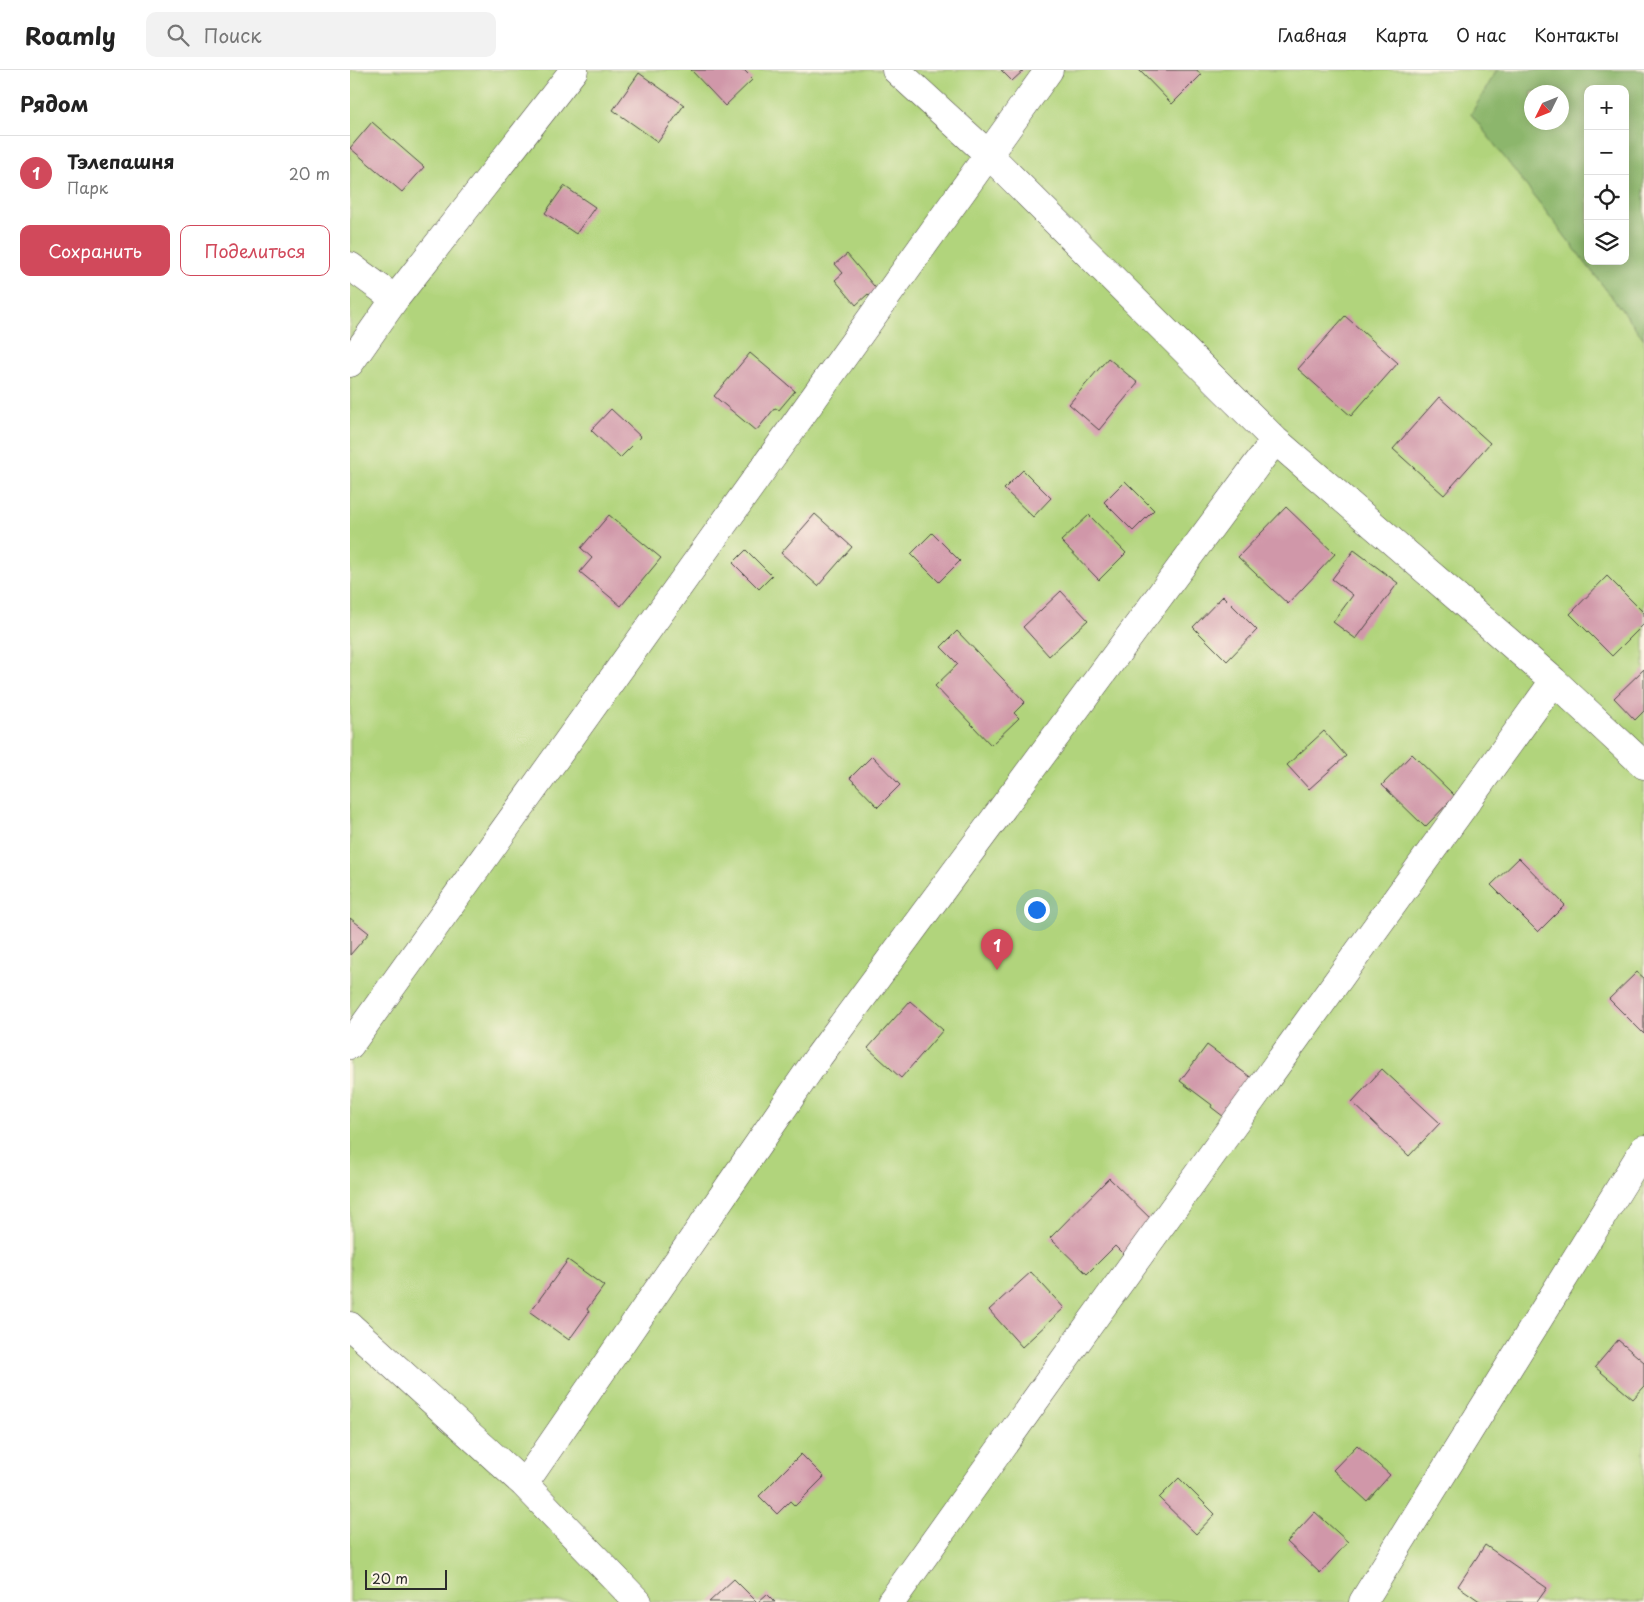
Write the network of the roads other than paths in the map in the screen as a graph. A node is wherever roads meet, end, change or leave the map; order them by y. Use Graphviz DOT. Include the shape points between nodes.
graph roads {
  1 [pos="574,70"];
  2 [pos="896,70"];
  3 [pos="1049,70"];
  4 [pos="989,156"];
  5 [pos="350,266"];
  6 [pos="395,299"];
  7 [pos="350,363"];
  8 [pos="1275,440"];
  9 [pos="1554,682"];
  10 [pos="1644,765"];
  11 [pos="350,1045"];
  12 [pos="1644,1149"];
  13 [pos="350,1326"];
  14 [pos="524,1484"];
  15 [pos="638,1602"];
  16 [pos="892,1602"];
  17 [pos="1363,1602"];
  1 -- 6 [label="street"];
  2 -- 4 [label="street"];
  3 -- 4 [label="street"];
  4 -- 8 [label="street"];
  4 -- 11 [label="street"];
  5 -- 6 [label="street"];
  6 -- 7 [label="street"];
  8 -- 9 [label="street"];
  8 -- 14 [label="street" via="819,1056"];
  9 -- 10 [label="street"];
  9 -- 16 [label="street"];
  12 -- 17 [label="street"];
  13 -- 14 [label="street"];
  14 -- 15 [label="street"];
}
